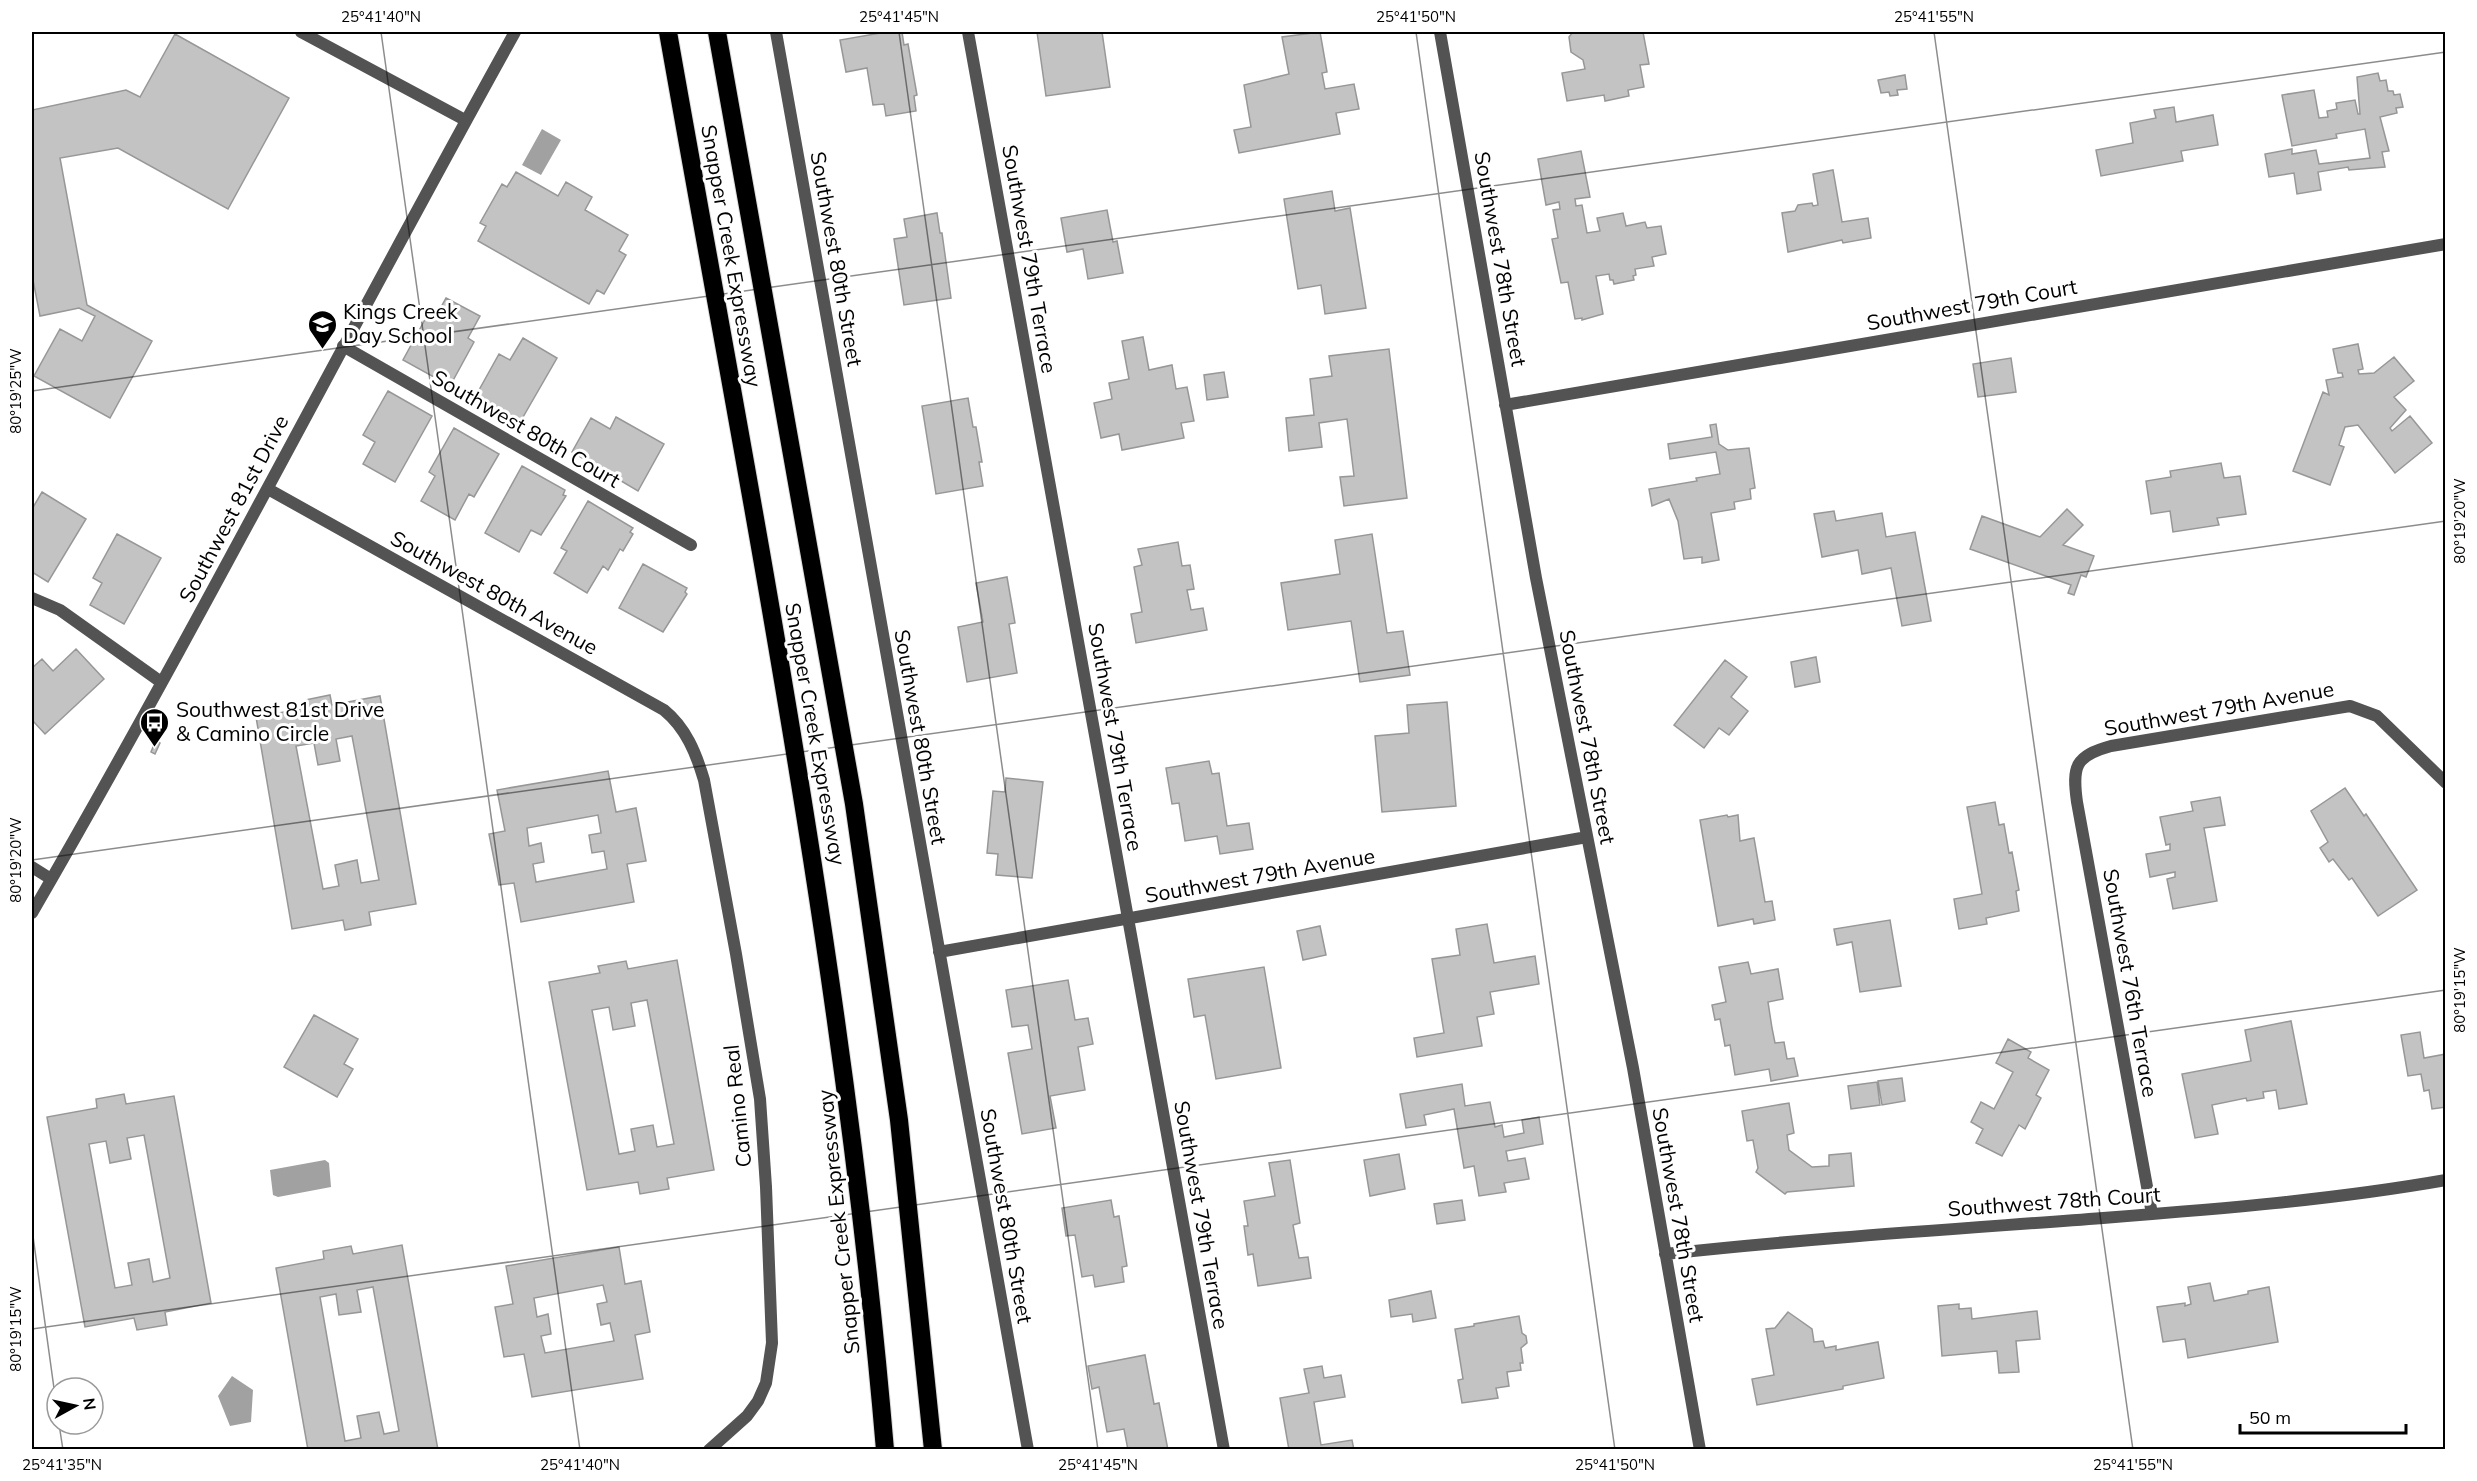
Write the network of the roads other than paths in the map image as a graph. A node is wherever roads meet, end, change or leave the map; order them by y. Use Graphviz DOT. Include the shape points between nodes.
graph roads {
  1 [pos="301,32"];
  2 [pos="515,32"];
  3 [pos="668,32"];
  4 [pos="717,32"];
  5 [pos="776,32"];
  6 [pos="968,32"];
  7 [pos="1440,32"];
  8 [pos="465,120"];
  9 [pos="2445,244"];
  10 [pos="343,346"];
  11 [pos="1506,405"];
  12 [pos="268,489"];
  13 [pos="691,545"];
  14 [pos="32,598"];
  15 [pos="161,682"];
  16 [pos="690,742"];
  17 [pos="2080,760"];
  18 [pos="2445,783"];
  19 [pos="1587,837"];
  20 [pos="32,867"];
  21 [pos="51,879"];
  22 [pos="32,914"];
  23 [pos="1128,919"];
  24 [pos="939,952"];
  25 [pos="2445,1180"];
  26 [pos="2152,1214"];
  27 [pos="1665,1254"];
  28 [pos="709,1449"];
  29 [pos="885,1449"];
  30 [pos="933,1449"];
  31 [pos="1028,1449"];
  32 [pos="1224,1449"];
  33 [pos="1700,1449"];
  1 -- 8 [label="street"];
  2 -- 8 [label="street, Southwest 81st Drive"];
  3 -- 29 [label="highway, Snapper Creek Expressway" via="831,969"];
  4 -- 30 [label="highway, Snapper Creek Expressway" via="875,940 909,1202"];
  5 -- 24 [label="street, Southwest 80th Street"];
  6 -- 23 [label="street, Southwest 79th Terrace"];
  7 -- 11 [label="street, Southwest 78th Street"];
  8 -- 10 [label="street, Southwest 81st Drive"];
  9 -- 11 [label="street, Southwest 79th Court"];
  10 -- 12 [label="street, Southwest 81st Drive"];
  10 -- 13 [label="street, Southwest 80th Court"];
  11 -- 19 [label="street, Southwest 78th Street"];
  12 -- 15 [label="street, Southwest 81st Drive"];
  12 -- 16 [label="street, Southwest 80th Avenue" via="664,710"];
  14 -- 15 [label="street" via="60,610"];
  15 -- 21 [label="street, Southwest 81st Drive"];
  16 -- 28 [label="street, Camino Real" via="704,780 752,1047 764,1143 770,1284 771,1343 766,1383 747,1416"];
  17 -- 18 [label="street, Southwest 79th Avenue" via="2111,746 2350,706 2377,716"];
  17 -- 26 [label="street, Southwest 76th Terrace" via="2075,771 2077,802"];
  19 -- 23 [label="street, Southwest 79th Avenue"];
  19 -- 27 [label="street, Southwest 78th Street"];
  20 -- 21 [label="street"];
  21 -- 22 [label="street, Southwest 81st Drive"];
  23 -- 24 [label="street, Southwest 79th Avenue"];
  23 -- 32 [label="street, Southwest 79th Terrace"];
  24 -- 31 [label="street, Southwest 80th Street"];
  25 -- 26 [label="street, Southwest 78th Court" via="2282,1204"];
  26 -- 27 [label="street, Southwest 78th Court"];
  27 -- 33 [label="street, Southwest 78th Street"];
}
